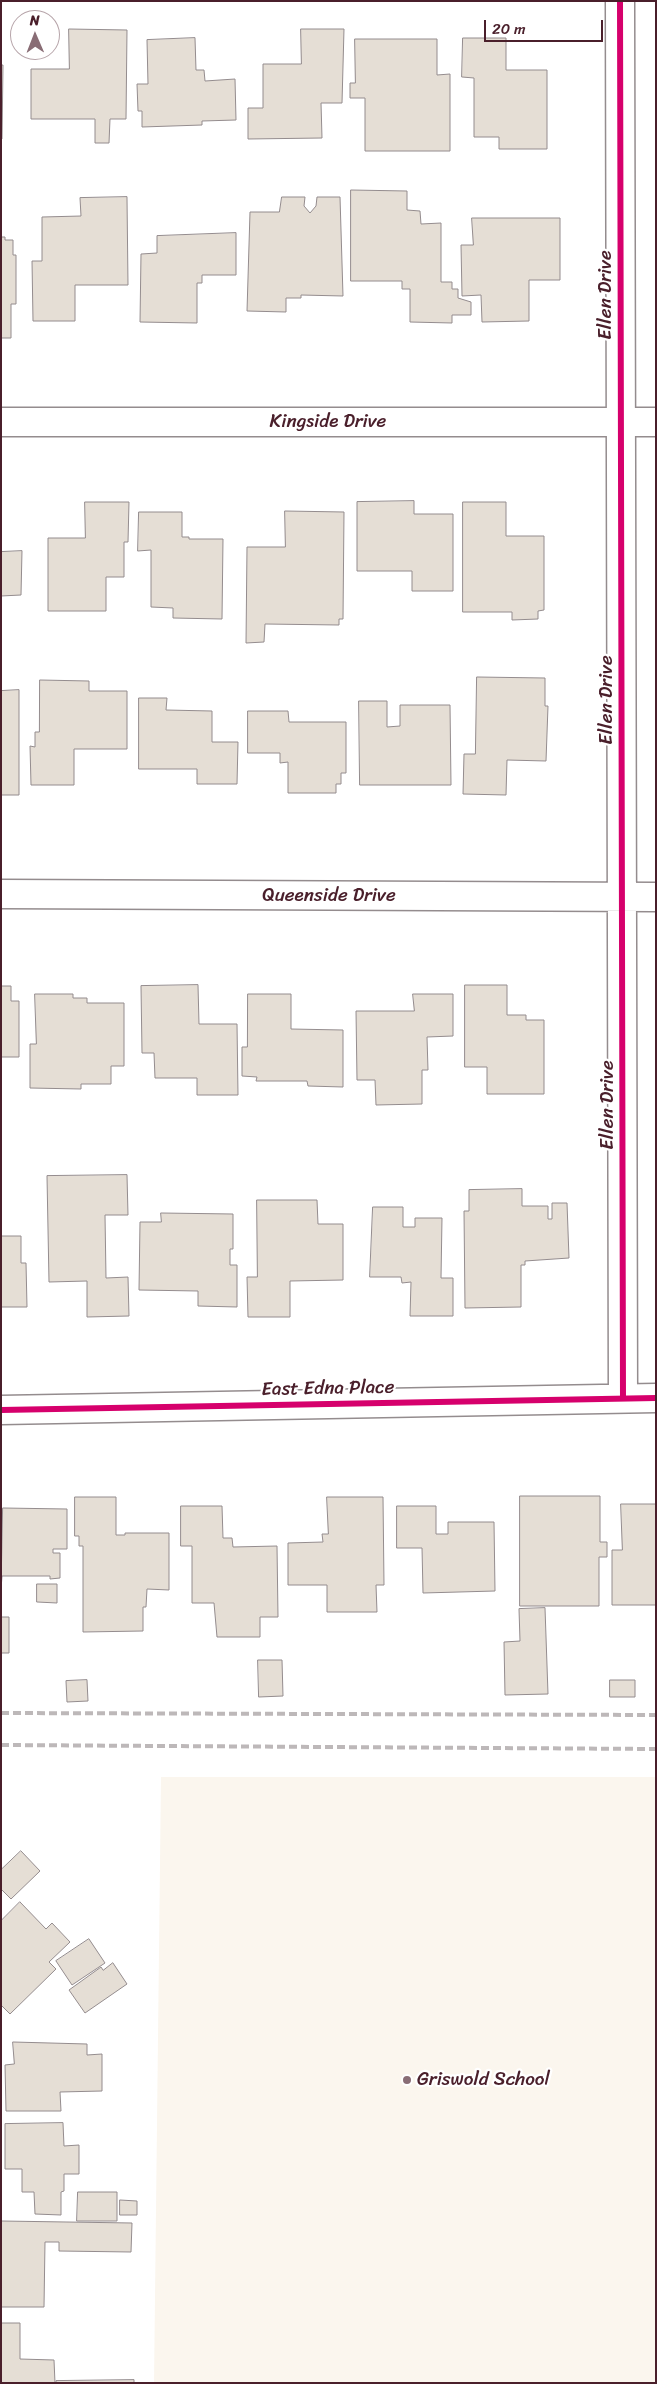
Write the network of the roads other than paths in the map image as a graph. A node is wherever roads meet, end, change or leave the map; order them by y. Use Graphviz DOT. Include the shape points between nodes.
graph roads {
  1 [pos="620,1"];
  2 [pos="1,422"];
  3 [pos="621,422"];
  4 [pos="656,422"];
  5 [pos="1,894"];
  6 [pos="622,897"];
  7 [pos="656,897"];
  8 [pos="624,1398"];
  9 [pos="656,1398"];
  10 [pos="1,1410"];
  1 -- 3 [label="street, Ellen Drive"];
  2 -- 3 [label="street, Kingside Drive"];
  3 -- 4 [label="street, Kingside Drive"];
  3 -- 6 [label="street, Ellen Drive"];
  5 -- 6 [label="street, Queenside Drive"];
  6 -- 7 [label="street, Queenside Drive"];
  6 -- 8 [label="street, Ellen Drive"];
  8 -- 9 [label="street, East Edna Place"];
  8 -- 10 [label="street, East Edna Place"];
}
